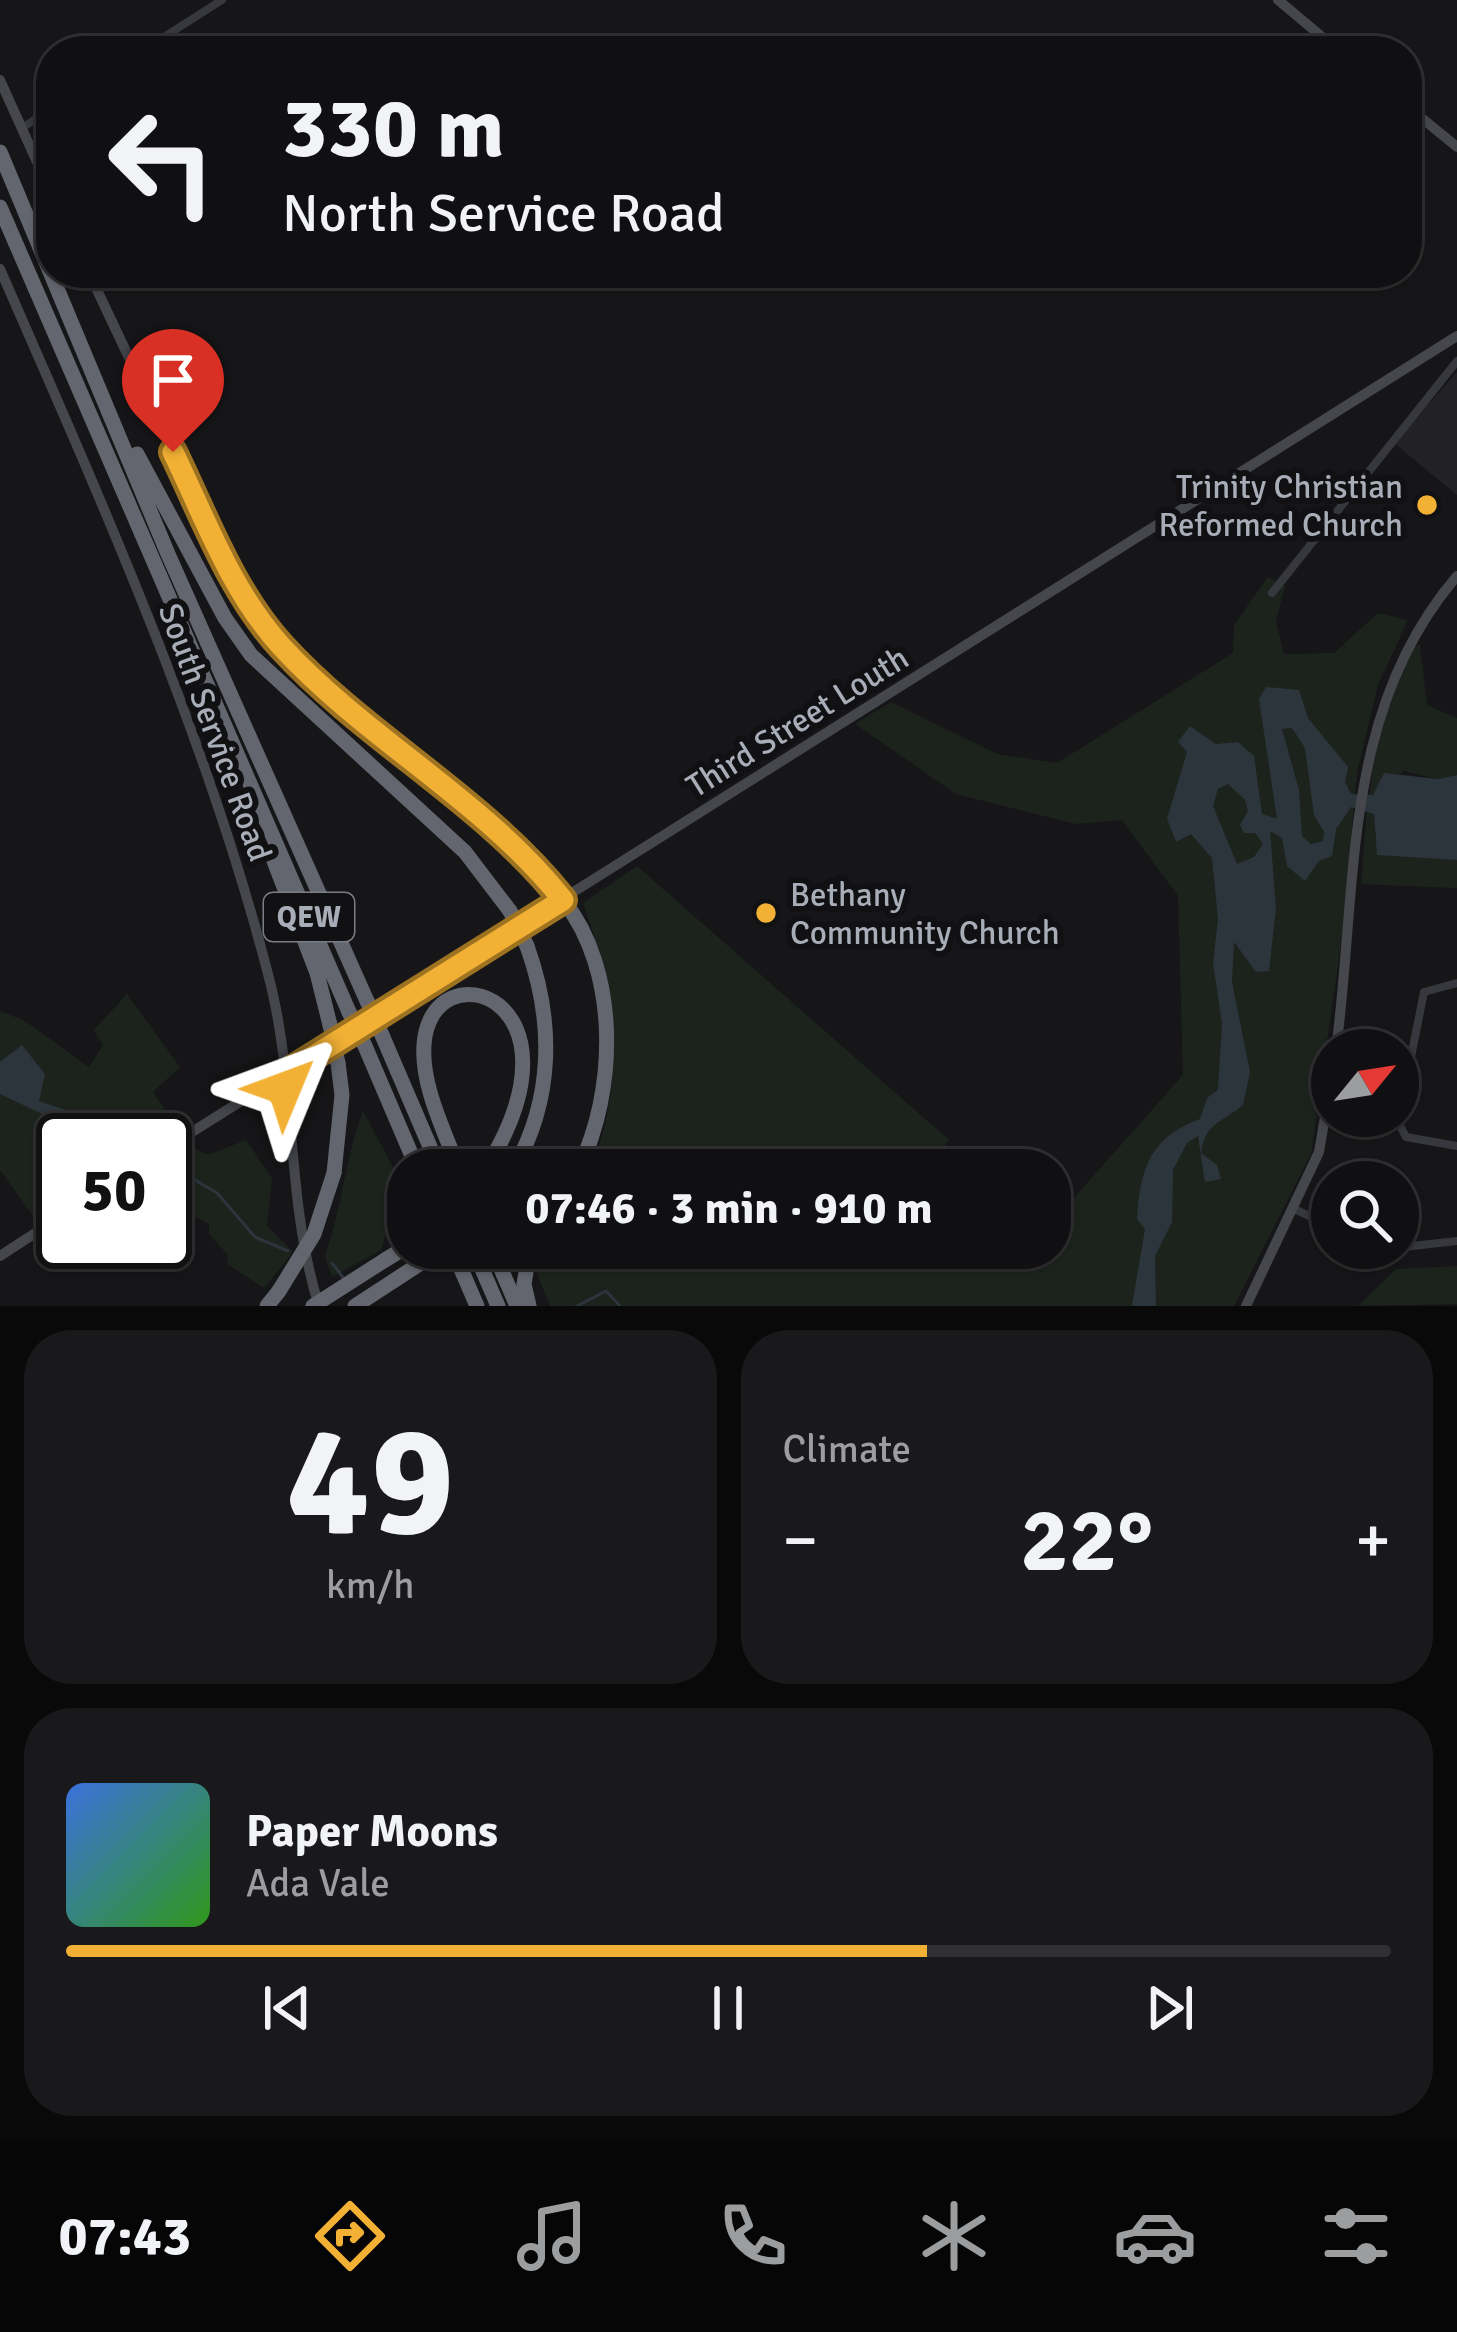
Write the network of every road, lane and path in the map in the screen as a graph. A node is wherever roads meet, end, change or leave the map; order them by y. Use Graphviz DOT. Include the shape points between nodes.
graph roads {
  1 [pos="222,0"];
  2 [pos="1278,0"];
  3 [pos="166,36"];
  4 [pos="1321,36"];
  5 [pos="0,80"];
  6 [pos="36,118"];
  7 [pos="1422,118"];
  8 [pos="21,128"];
  9 [pos="1457,147"];
  10 [pos="0,152"];
  11 [pos="36,160"];
  12 [pos="0,207"];
  13 [pos="36,238"];
  14 [pos="0,268"];
  15 [pos="57,288"];
  16 [pos="96,288"];
  17 [pos="73,326"];
  18 [pos="1457,336"];
  19 [pos="1457,362"];
  20 [pos="1457,576"];
  21 [pos="1272,593"];
  22 [pos="268,823"];
  23 [pos="563,900"];
  24 [pos="1457,983"];
  25 [pos="1339,1029"];
  26 [pos="1414,1029"];
  27 [pos="284,1077"];
  28 [pos="192,1133"];
  29 [pos="1322,1137"];
  30 [pos="1415,1137"];
  31 [pos="1457,1146"];
  32 [pos="409,1149"];
  33 [pos="431,1149"];
  34 [pos="452,1149"];
  35 [pos="496,1149"];
  36 [pos="523,1149"];
  37 [pos="588,1149"];
  38 [pos="1294,1209"];
  39 [pos="1311,1217"];
  40 [pos="36,1233"];
  41 [pos="1457,1241"];
  42 [pos="1419,1245"];
  43 [pos="0,1256"];
  44 [pos="387,1259"];
  45 [pos="413,1269"];
  46 [pos="454,1269"];
  47 [pos="482,1269"];
  48 [pos="501,1269"];
  49 [pos="526,1269"];
  50 [pos="268,1306"];
  51 [pos="316,1306"];
  52 [pos="355,1306"];
  53 [pos="477,1306"];
  54 [pos="498,1306"];
  55 [pos="518,1306"];
  56 [pos="529,1306"];
  57 [pos="1246,1306"];
  1 -- 3 [label="street"];
  2 -- 4 [label="main road"];
  5 -- 8 [label="main road"];
  6 -- 8 [label="street"];
  7 -- 9 [label="main road"];
  8 -- 11 [label="main road"];
  10 -- 13 [label="highway, QEW"];
  12 -- 22 [label="highway, QEW"];
  14 -- 27 [label="main road, South Service Road" via="179,703 270,979"];
  15 -- 17 [label="highway, QEW"];
  16 -- 23 [label="main road" via="262,623"];
  17 -- 33 [label="highway, QEW, bridge"];
  17 -- 36 [label="highway, bridge" via="169,520 251,655 465,852 510,911 544,1004 545,1074"];
  18 -- 23 [label="main road, Third Street Louth"];
  19 -- 21 [label="street"];
  20 -- 25 [label="main road" via="1401,654 1377,716"];
  22 -- 32 [label="highway, QEW, bridge"];
  22 -- 50 [label="highway, bridge" via="271,854 317,973 342,1095 334,1173 314,1234"];
  23 -- 27 [label="main road, Third Street Louth"];
  23 -- 37 [label="highway" via="594,964 607,1032"];
  24 -- 26 [label="street" via="1424,992"];
  27 -- 28 [label="main road, Third Street Louth"];
  27 -- 51 [label="main road, South Service Road"];
  29 -- 38 [label="main road"];
  30 -- 31 [label="street"];
  34 -- 35 [label="highway" via="426,1073 424,1041 432,1016 474,994 511,1012 524,1047 512,1119"];
  38 -- 39 [label="street"];
  38 -- 57 [label="main road"];
  40 -- 43 [label="main road"];
  41 -- 42 [label="street"];
  44 -- 51 [label="highway, bridge"];
  45 -- 52 [label="highway"];
  46 -- 53 [label="highway"];
  47 -- 54 [label="highway"];
  48 -- 55 [label="highway"];
  49 -- 56 [label="highway"];
}
